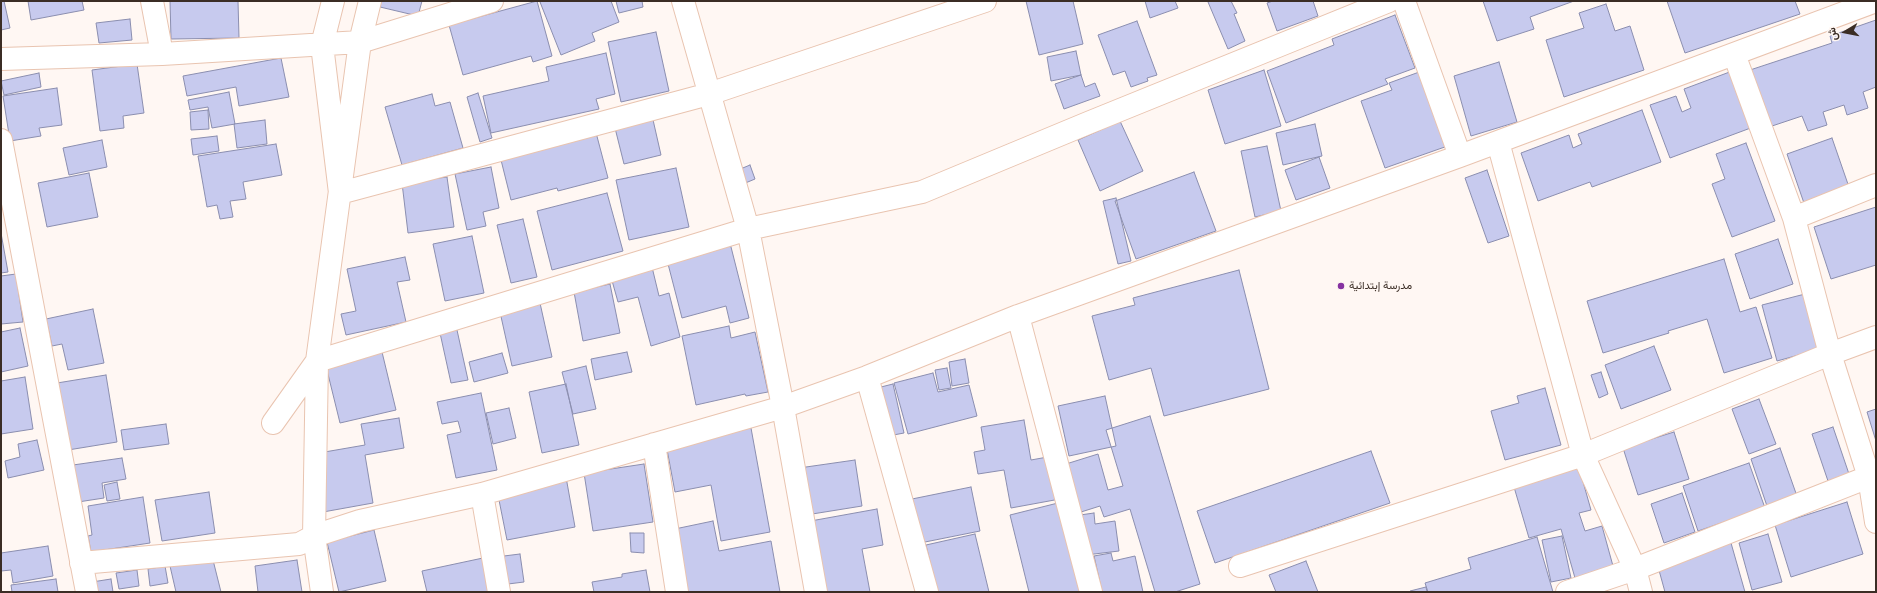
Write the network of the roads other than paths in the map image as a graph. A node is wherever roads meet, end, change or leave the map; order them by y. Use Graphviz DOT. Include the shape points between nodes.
graph roads {
  1 [pos="152,1"];
  2 [pos="332,1"];
  3 [pos="370,1"];
  4 [pos="492,1"];
  5 [pos="683,1"];
  6 [pos="985,1"];
  7 [pos="1389,1"];
  8 [pos="1404,1"];
  9 [pos="1876,1"];
  10 [pos="360,42"];
  11 [pos="322,46"];
  12 [pos="162,54"];
  13 [pos="1734,54"];
  14 [pos="1,59"];
  15 [pos="709,94"];
  16 [pos="1,140"];
  17 [pos="1498,142"];
  18 [pos="1460,156"];
  19 [pos="1876,185"];
  20 [pos="340,193"];
  21 [pos="1794,218"];
  22 [pos="748,229"];
  23 [pos="1018,316"];
  24 [pos="1876,337"];
  25 [pos="1830,354"];
  26 [pos="317,361"];
  27 [pos="867,377"];
  28 [pos="783,407"];
  29 [pos="273,423"];
  30 [pos="654,444"];
  31 [pos="1583,455"];
  32 [pos="1872,475"];
  33 [pos="482,494"];
  34 [pos="1876,522"];
  35 [pos="314,536"];
  36 [pos="81,563"];
  37 [pos="1240,566"];
  38 [pos="1635,569"];
  39 [pos="87,592"];
  40 [pos="322,592"];
  41 [pos="499,592"];
  42 [pos="677,592"];
  43 [pos="816,592"];
  44 [pos="927,592"];
  45 [pos="1091,592"];
  46 [pos="1567,592"];
  47 [pos="1641,592"];
  1 -- 12 [label="street"];
  2 -- 11 [label="street"];
  3 -- 10 [label="street"];
  4 -- 10 [label="street"];
  5 -- 15 [label="street"];
  6 -- 15 [label="street"];
  7 -- 22 [label="street" via="922,192"];
  8 -- 18 [label="street"];
  9 -- 13 [label="street"];
  10 -- 11 [label="street"];
  10 -- 20 [label="street"];
  11 -- 12 [label="street"];
  11 -- 20 [label="street"];
  12 -- 14 [label="street"];
  13 -- 17 [label="street"];
  13 -- 21 [label="street"];
  15 -- 20 [label="street"];
  15 -- 22 [label="street"];
  16 -- 36 [label="street"];
  17 -- 18 [label="street"];
  17 -- 31 [label="street"];
  18 -- 23 [label="street"];
  19 -- 21 [label="street"];
  20 -- 26 [label="street"];
  21 -- 25 [label="street"];
  22 -- 26 [label="street"];
  22 -- 28 [label="street"];
  23 -- 27 [label="street"];
  23 -- 45 [label="street"];
  24 -- 25 [label="street"];
  25 -- 31 [label="street"];
  25 -- 32 [label="street"];
  26 -- 29 [label="street"];
  26 -- 35 [label="street"];
  27 -- 28 [label="street"];
  27 -- 44 [label="street"];
  28 -- 30 [label="street"];
  28 -- 43 [label="street"];
  30 -- 33 [label="street"];
  30 -- 42 [label="street"];
  31 -- 37 [label="street"];
  31 -- 38 [label="street"];
  32 -- 34 [label="street"];
  32 -- 38 [label="street"];
  33 -- 35 [label="street" via="360,521"];
  33 -- 41 [label="street"];
  35 -- 36 [label="street" via="299,544"];
  35 -- 40 [label="street"];
  36 -- 39 [label="street"];
  38 -- 46 [label="street"];
  38 -- 47 [label="street"];
}
